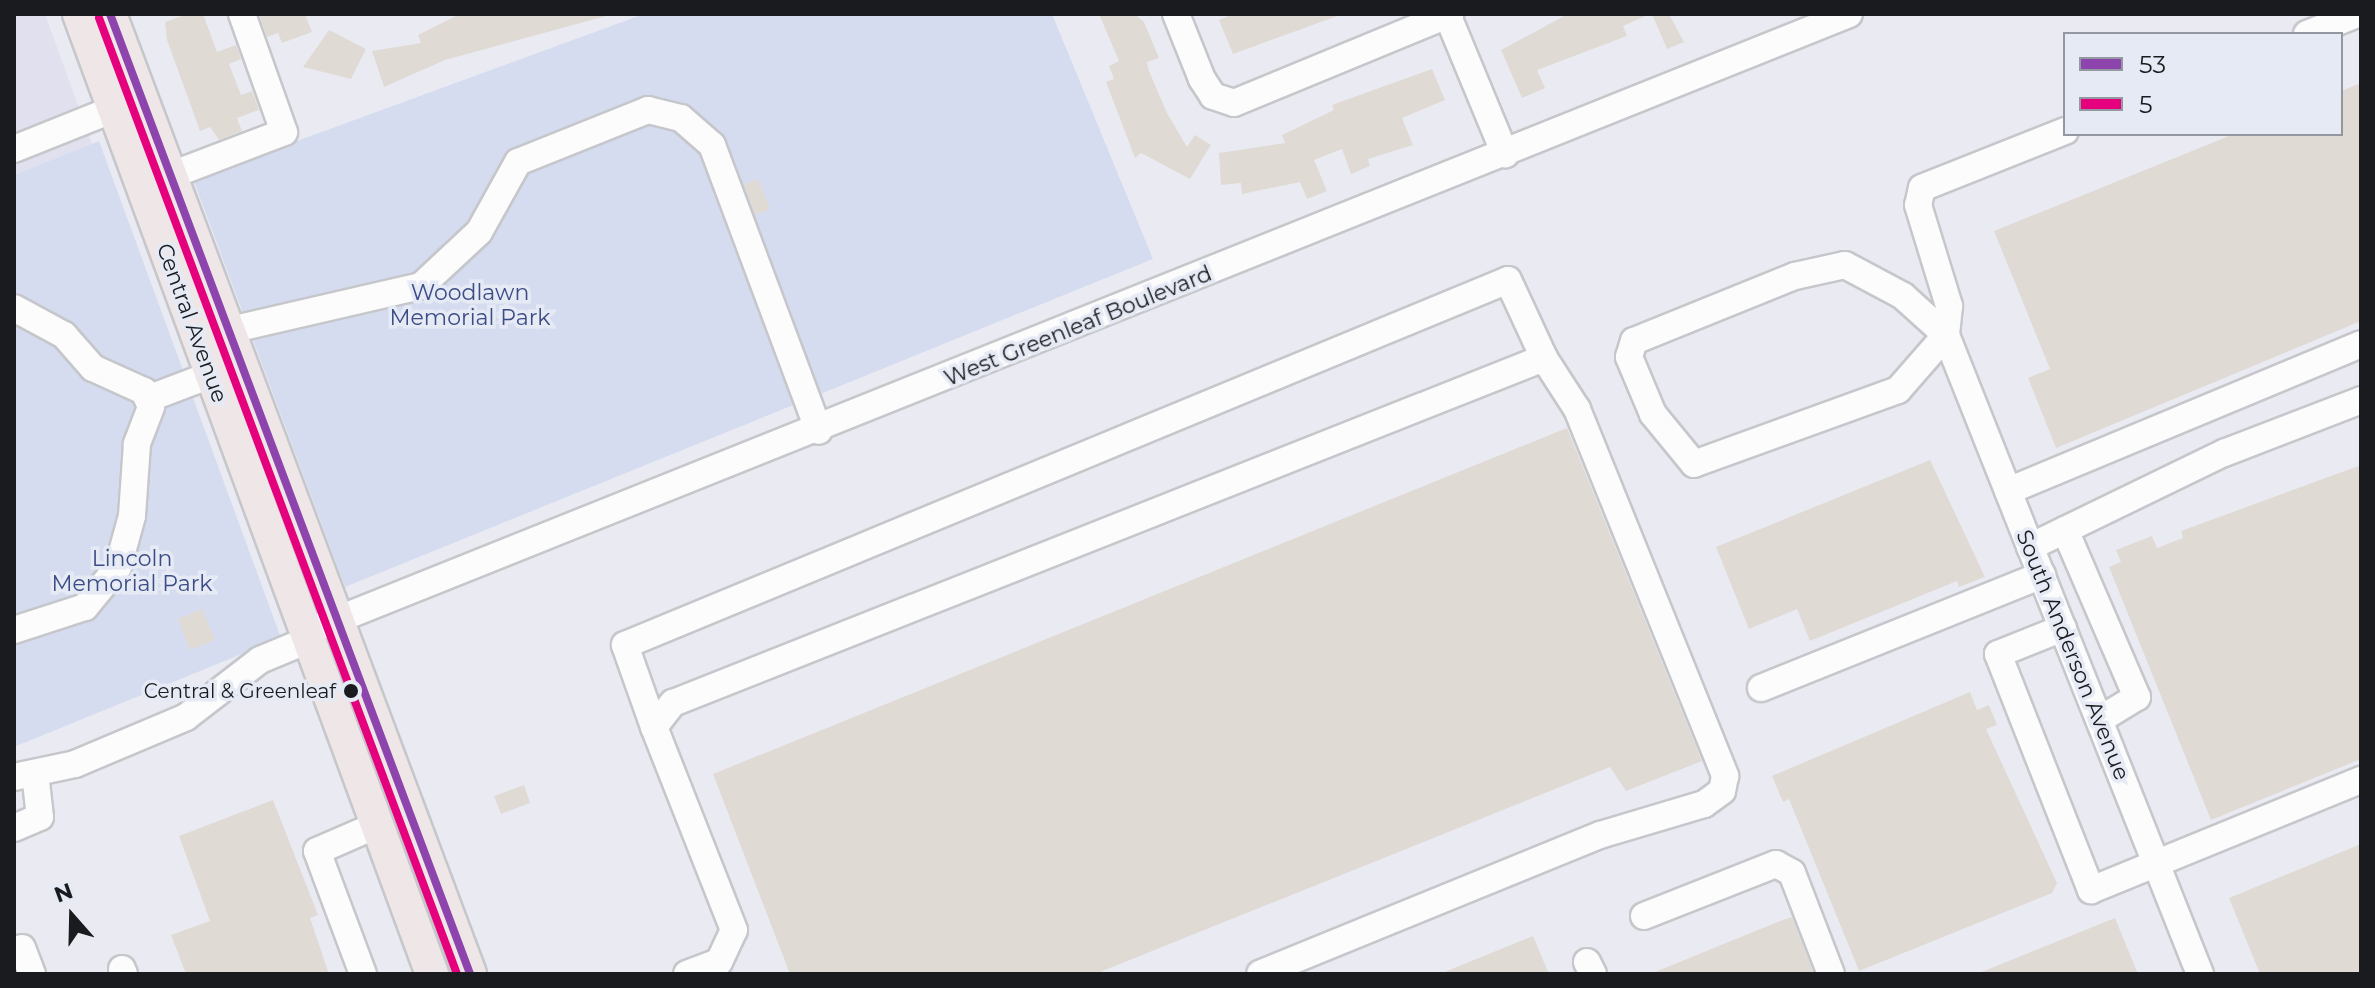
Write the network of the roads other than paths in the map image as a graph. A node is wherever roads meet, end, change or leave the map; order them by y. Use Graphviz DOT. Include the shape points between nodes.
graph roads {
  1 [pos="79,14"];
  2 [pos="110,14"];
  3 [pos="242,14"];
  4 [pos="1176,14"];
  5 [pos="1448,14"];
  6 [pos="1849,14"];
  7 [pos="2357,14"];
  8 [pos="2312,32"];
  9 [pos="114,109"];
  10 [pos="2063,132"];
  11 [pos="14,149"];
  12 [pos="1505,154"];
  13 [pos="169,176"];
  14 [pos="14,308"];
  15 [pos="212,334"];
  16 [pos="1946,335"];
  17 [pos="2361,344"];
  18 [pos="1544,358"];
  19 [pos="226,370"];
  20 [pos="150,398"];
  21 [pos="2361,400"];
  22 [pos="819,431"];
  23 [pos="2008,491"];
  24 [pos="2065,530"];
  25 [pos="2030,547"];
  26 [pos="2042,575"];
  27 [pos="336,620"];
  28 [pos="2063,628"];
  29 [pos="14,630"];
  30 [pos="306,636"];
  31 [pos="1761,688"];
  32 [pos="2099,720"];
  33 [pos="654,727"];
  34 [pos="24,775"];
  35 [pos="2361,780"];
  36 [pos="377,825"];
  37 [pos="14,828"];
  38 [pos="2156,862"];
  39 [pos="1644,916"];
  40 [pos="22,948"];
  41 [pos="722,968"];
  42 [pos="32,974"];
  43 [pos="363,974"];
  44 [pos="432,974"];
  45 [pos="470,974"];
  46 [pos="687,974"];
  47 [pos="1260,974"];
  48 [pos="1831,974"];
  49 [pos="2200,974"];
  1 -- 9 [label="main road, Central Avenue"];
  2 -- 13 [label="main road"];
  3 -- 13 [label="street" via="284,132"];
  4 -- 5 [label="street" via="1213,96 1253,99"];
  5 -- 12 [label="street"];
  6 -- 12 [label="street, West Greenleaf Boulevard"];
  7 -- 8 [label="street"];
  9 -- 11 [label="street"];
  9 -- 15 [label="main road, Central Avenue"];
  10 -- 16 [label="street" via="1922,188 1918,205 1949,306"];
  12 -- 22 [label="street, West Greenleaf Boulevard"];
  13 -- 15 [label="main road"];
  14 -- 20 [label="street" via="64,335 93,368"];
  15 -- 19 [label="main road, Central Avenue"];
  15 -- 22 [label="street" via="421,286 479,232 518,162 648,110 681,118 712,145"];
  16 -- 16 [label="street" via="1903,296 1845,265 1795,276 1634,341 1629,357 1653,414 1694,464 1898,390"];
  16 -- 23 [label="street, South Anderson Avenue"];
  17 -- 23 [label="street"];
  18 -- 33 [label="street" via="673,703"];
  18 -- 33 [label="street" via="1508,280 669,626 625,645"];
  18 -- 47 [label="street" via="1583,424 1725,776 1722,791 1704,804 1600,835"];
  19 -- 20 [label="street"];
  19 -- 27 [label="main road"];
  19 -- 30 [label="main road, Central Avenue"];
  20 -- 29 [label="street" via="118,567 85,607"];
  21 -- 24 [label="street" via="2224,453"];
  22 -- 27 [label="street, West Greenleaf Boulevard"];
  23 -- 25 [label="street, South Anderson Avenue"];
  24 -- 25 [label="street"];
  24 -- 32 [label="street" via="2137,697"];
  25 -- 26 [label="street, South Anderson Avenue"];
  26 -- 28 [label="street, South Anderson Avenue"];
  26 -- 31 [label="street"];
  27 -- 30 [label="street, West Greenleaf Boulevard"];
  27 -- 45 [label="main road"];
  28 -- 32 [label="street, South Anderson Avenue"];
  28 -- 38 [label="street" via="1998,654 2003,669 2091,890"];
  30 -- 34 [label="street, West Greenleaf Boulevard" via="260,660 186,717 75,764"];
  30 -- 36 [label="main road, Central Avenue"];
  32 -- 38 [label="street, South Anderson Avenue"];
  33 -- 41 [label="street" via="734,930"];
  34 -- 37 [label="street" via="40,817"];
  35 -- 38 [label="street"];
  36 -- 43 [label="street" via="317,851"];
  36 -- 44 [label="main road, Central Avenue"];
  38 -- 49 [label="street, South Anderson Avenue"];
  39 -- 48 [label="street" via="1776,864 1792,873"];
  40 -- 42 [label="street"];
  41 -- 46 [label="street"];
}
